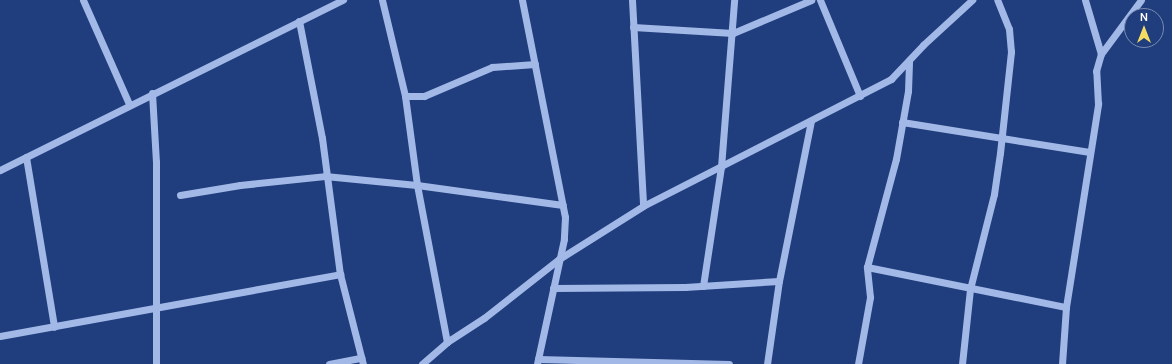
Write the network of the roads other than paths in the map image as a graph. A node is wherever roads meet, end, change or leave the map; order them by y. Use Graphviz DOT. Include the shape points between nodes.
graph roads {
  1 [pos="83,0"];
  2 [pos="343,0"];
  3 [pos="382,0"];
  4 [pos="522,0"];
  5 [pos="632,0"];
  6 [pos="734,0"];
  7 [pos="811,0"];
  8 [pos="820,0"];
  9 [pos="972,0"];
  10 [pos="997,0"];
  11 [pos="1085,0"];
  12 [pos="1141,0"];
  13 [pos="299,21"];
  14 [pos="633,27"];
  15 [pos="733,33"];
  16 [pos="1101,54"];
  17 [pos="909,61"];
  18 [pos="535,64"];
  19 [pos="152,93"];
  20 [pos="405,96"];
  21 [pos="860,96"];
  22 [pos="129,104"];
  23 [pos="811,121"];
  24 [pos="902,122"];
  25 [pos="1002,138"];
  26 [pos="1090,152"];
  27 [pos="26,157"];
  28 [pos="721,167"];
  29 [pos="0,170"];
  30 [pos="325,176"];
  31 [pos="417,185"];
  32 [pos="180,195"];
  33 [pos="563,205"];
  34 [pos="643,206"];
  35 [pos="559,259"];
  36 [pos="867,267"];
  37 [pos="340,274"];
  38 [pos="779,281"];
  39 [pos="703,286"];
  40 [pos="553,288"];
  41 [pos="970,288"];
  42 [pos="1066,307"];
  43 [pos="157,309"];
  44 [pos="54,327"];
  45 [pos="0,336"];
  46 [pos="447,342"];
  47 [pos="362,361"];
  48 [pos="538,362"];
  49 [pos="656,363"];
  50 [pos="156,364"];
  51 [pos="329,364"];
  52 [pos="422,364"];
  53 [pos="729,364"];
  54 [pos="767,364"];
  55 [pos="858,364"];
  56 [pos="962,364"];
  57 [pos="1062,364"];
  1 -- 22 [label="street"];
  2 -- 13 [label="street"];
  3 -- 20 [label="street"];
  4 -- 18 [label="street"];
  5 -- 14 [label="street"];
  6 -- 15 [label="street"];
  7 -- 15 [label="street"];
  8 -- 21 [label="street"];
  9 -- 17 [label="street"];
  10 -- 25 [label="street" via="1009,29 1011,52"];
  11 -- 16 [label="street"];
  12 -- 16 [label="street"];
  13 -- 19 [label="street"];
  13 -- 30 [label="street" via="322,138"];
  14 -- 15 [label="street"];
  14 -- 34 [label="street"];
  15 -- 28 [label="street"];
  16 -- 26 [label="street" via="1096,71 1098,104"];
  17 -- 21 [label="street" via="891,78"];
  17 -- 24 [label="street" via="908,91"];
  18 -- 20 [label="street" via="492,67 424,96"];
  18 -- 33 [label="street"];
  19 -- 22 [label="street"];
  19 -- 43 [label="street"];
  20 -- 31 [label="street"];
  21 -- 23 [label="street"];
  22 -- 27 [label="street"];
  23 -- 28 [label="street"];
  23 -- 38 [label="street"];
  24 -- 25 [label="street"];
  24 -- 36 [label="street" via="896,159"];
  25 -- 26 [label="street"];
  25 -- 41 [label="street" via="994,194"];
  26 -- 42 [label="street"];
  27 -- 29 [label="street"];
  27 -- 44 [label="street"];
  28 -- 34 [label="street"];
  28 -- 39 [label="street"];
  30 -- 31 [label="street"];
  30 -- 32 [label="street" via="240,184"];
  30 -- 37 [label="street"];
  31 -- 33 [label="street"];
  31 -- 46 [label="street"];
  33 -- 35 [label="street" via="564,238"];
  34 -- 35 [label="street"];
  35 -- 40 [label="street"];
  35 -- 46 [label="street" via="484,318"];
  36 -- 41 [label="street"];
  36 -- 55 [label="street" via="870,297"];
  37 -- 43 [label="street"];
  37 -- 47 [label="street"];
  38 -- 39 [label="street"];
  38 -- 54 [label="street"];
  39 -- 40 [label="street"];
  40 -- 48 [label="street"];
  41 -- 42 [label="street"];
  41 -- 56 [label="street"];
  42 -- 57 [label="street"];
  43 -- 44 [label="street"];
  43 -- 50 [label="street"];
  44 -- 45 [label="street"];
  46 -- 52 [label="street"];
  47 -- 51 [label="street"];
  48 -- 49 [label="street"];
  49 -- 53 [label="street"];
}
